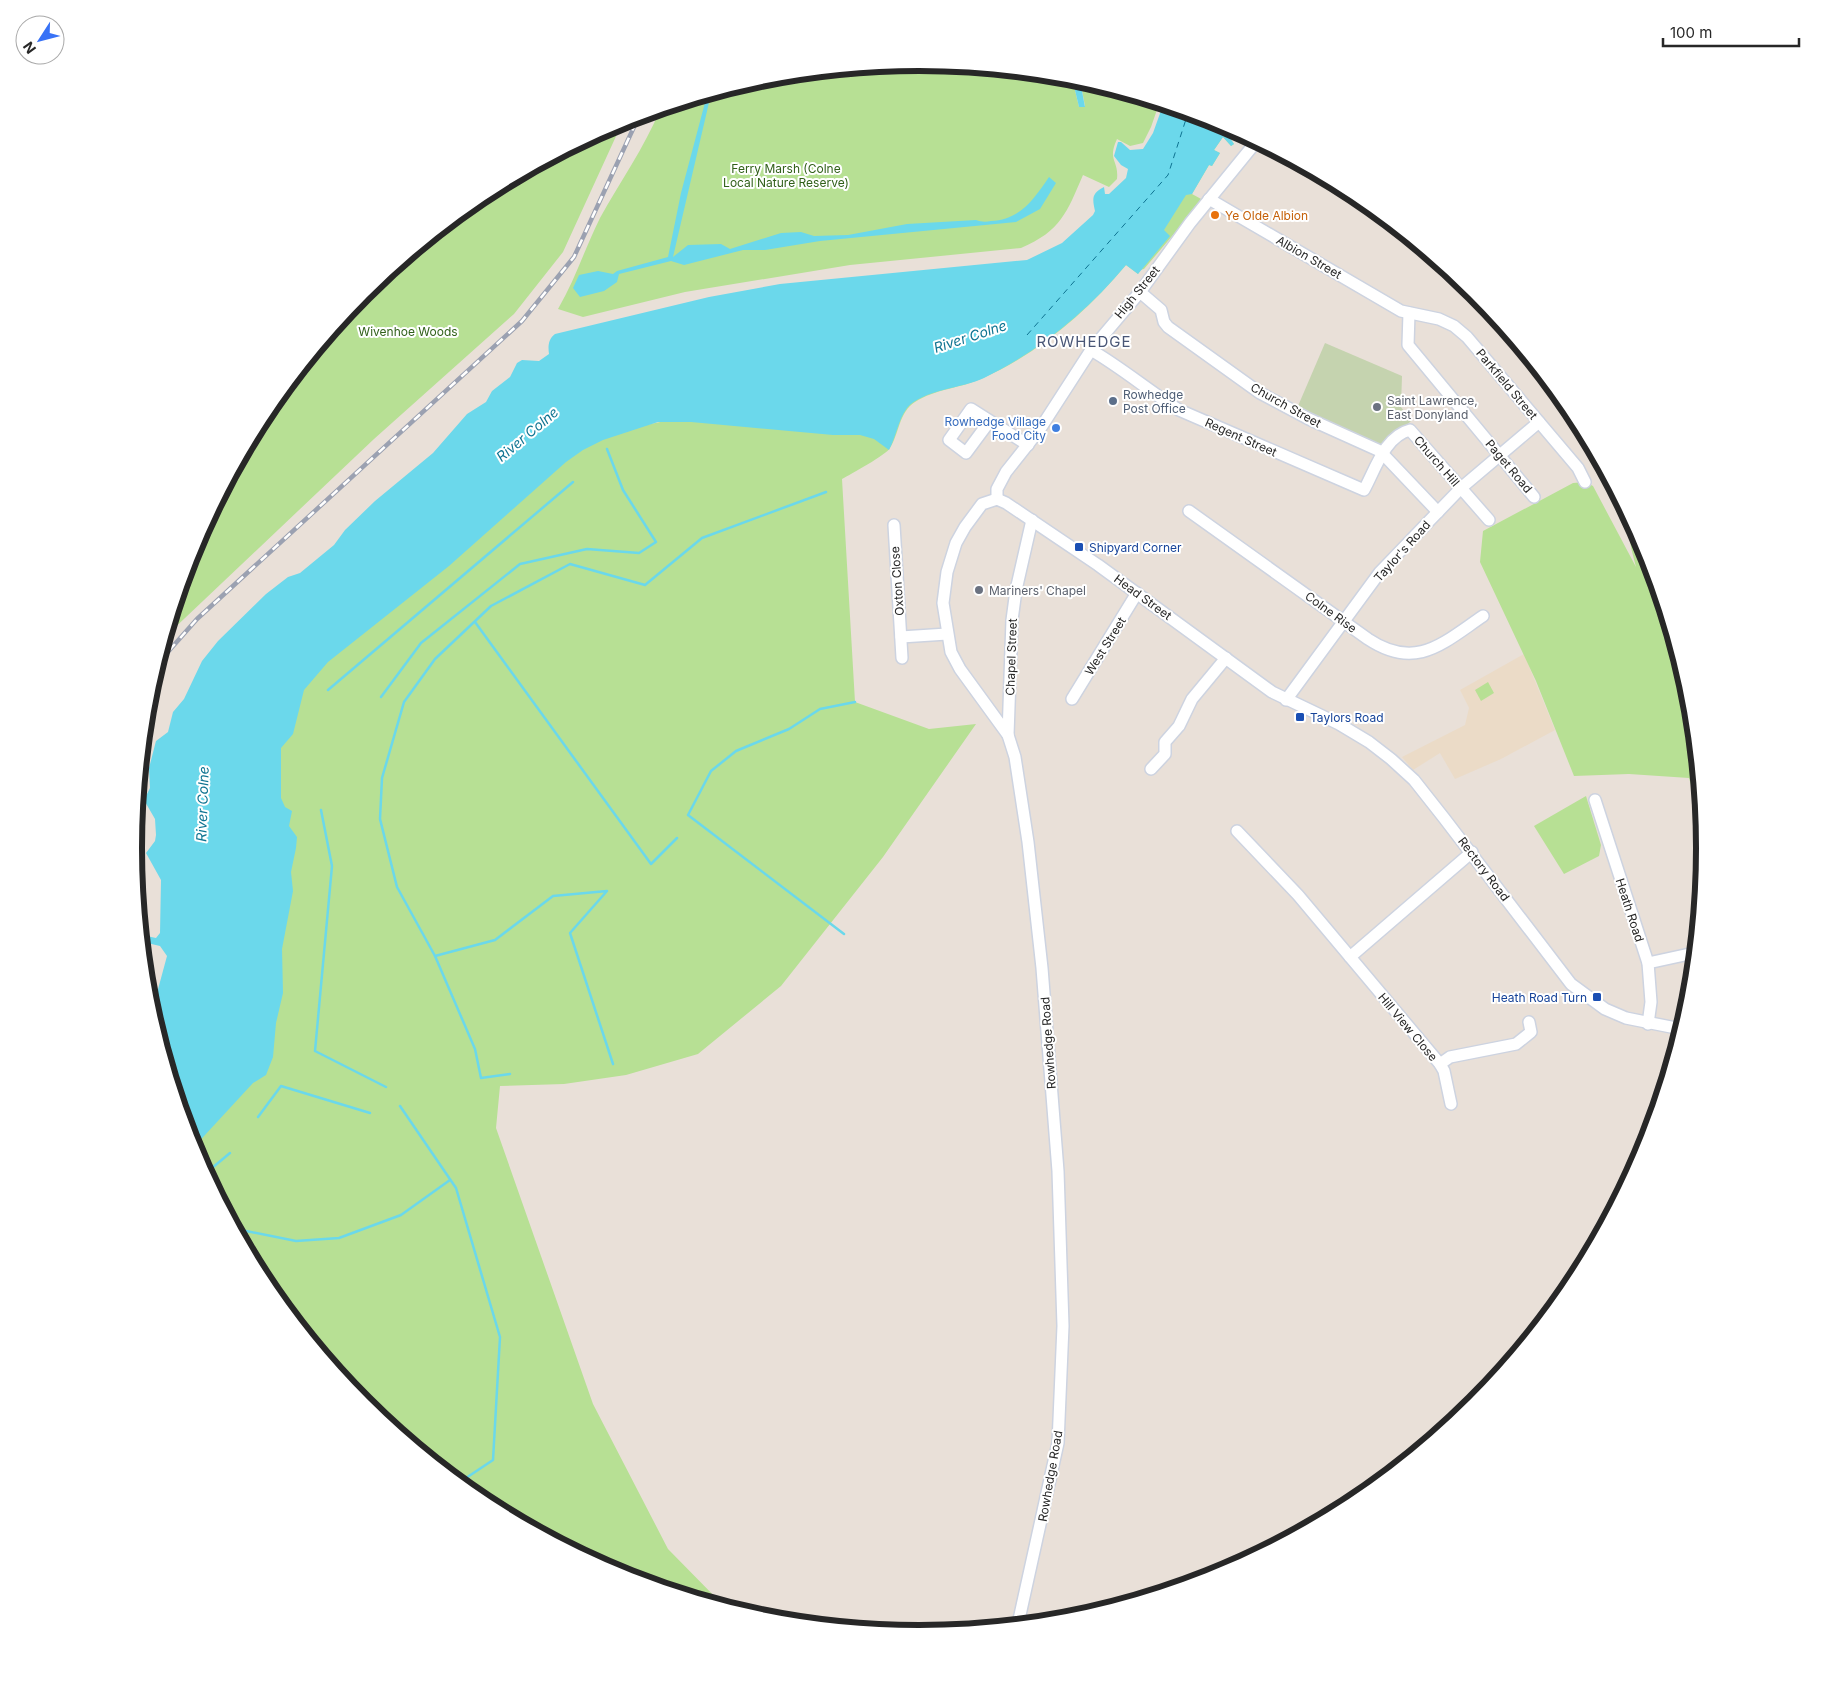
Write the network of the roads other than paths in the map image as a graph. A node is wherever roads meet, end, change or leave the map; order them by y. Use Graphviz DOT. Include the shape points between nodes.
graph roads {
  1 [pos="1252,146"];
  2 [pos="1209,199"];
  3 [pos="1140,292"];
  4 [pos="1409,313"];
  5 [pos="1090,350"];
  6 [pos="989,422"];
  7 [pos="1539,422"];
  8 [pos="1028,445"];
  9 [pos="1383,454"];
  10 [pos="1500,455"];
  11 [pos="1585,482"];
  12 [pos="1461,488"];
  13 [pos="1534,496"];
  14 [pos="997,499"];
  15 [pos="1189,511"];
  16 [pos="1438,512"];
  17 [pos="1032,520"];
  18 [pos="1489,520"];
  19 [pos="894,525"];
  20 [pos="1137,593"];
  21 [pos="1483,616"];
  22 [pos="1344,621"];
  23 [pos="947,634"];
  24 [pos="901,636"];
  25 [pos="902,658"];
  26 [pos="1226,658"];
  27 [pos="1072,699"];
  28 [pos="1286,700"];
  29 [pos="1008,735"];
  30 [pos="1151,769"];
  31 [pos="1595,800"];
  32 [pos="1237,831"];
  33 [pos="1472,852"];
  34 [pos="1688,955"];
  35 [pos="1350,957"];
  36 [pos="1648,963"];
  37 [pos="1648,1024"];
  38 [pos="1674,1028"];
  39 [pos="1533,1030"];
  40 [pos="1440,1064"];
  41 [pos="1451,1104"];
  42 [pos="1019,1618"];
  1 -- 2 [label="street, High Street"];
  2 -- 3 [label="street, High Street"];
  2 -- 4 [label="street, Albion Street"];
  3 -- 5 [label="street, High Street"];
  3 -- 9 [label="street, Church Street" via="1161,310 1168,327 1260,393"];
  4 -- 7 [label="street, Parkfield Street" via="1439,319 1454,326"];
  4 -- 10 [label="street, Paget Road" via="1408,345"];
  5 -- 8 [label="street, High Street"];
  5 -- 9 [label="street, Regent Street" via="1119,366 1179,410 1364,490"];
  6 -- 8 [label="street" via="996,423"];
  7 -- 10 [label="street, Taylor's Road"];
  7 -- 11 [label="street, Parkfield Street" via="1578,468"];
  8 -- 14 [label="street, High Street" via="1000,484"];
  9 -- 12 [label="street, Church Hill" via="1400,433 1410,430"];
  9 -- 16 [label="street, Church Street"];
  10 -- 12 [label="street, Taylor's Road"];
  10 -- 13 [label="street, Paget Road"];
  12 -- 16 [label="street, Taylor's Road"];
  12 -- 18 [label="street, Church Hill"];
  14 -- 17 [label="street, Head Street"];
  14 -- 23 [label="street, Rowhedge Road" via="982,504 974,512 956,543 944,587"];
  15 -- 22 [label="street, Colne Rise"];
  16 -- 22 [label="street, Taylor's Road" via="1380,572"];
  17 -- 20 [label="street, Head Street"];
  17 -- 29 [label="street, Chapel Street" via="1012,620"];
  19 -- 24 [label="street, Oxton Close"];
  20 -- 26 [label="street, Head Street"];
  20 -- 27 [label="street, West Street"];
  21 -- 22 [label="street, Colne Rise" via="1436,648 1405,655 1378,646"];
  22 -- 28 [label="street, Taylor's Road"];
  23 -- 24 [label="street"];
  23 -- 29 [label="street, Rowhedge Road" via="951,652 960,669"];
  24 -- 25 [label="street, Oxton Close"];
  26 -- 28 [label="street, Head Street"];
  26 -- 30 [label="street" via="1192,699 1179,726 1165,742 1166,754"];
  28 -- 33 [label="street, Rectory Road" via="1339,724 1392,759 1414,780"];
  29 -- 42 [label="street, Rowhedge Road" via="1015,758 1028,842 1042,968 1058,1171 1063,1326 1058,1443"];
  31 -- 36 [label="street, Heath Road"];
  32 -- 35 [label="street, Hill View Close" via="1298,895"];
  33 -- 35 [label="street"];
  33 -- 37 [label="street, Rectory Road" via="1571,984 1605,1009"];
  34 -- 36 [label="street"];
  35 -- 40 [label="street, Hill View Close"];
  36 -- 37 [label="street, Heath Road" via="1651,1002"];
  37 -- 38 [label="street, Rectory Road"];
  39 -- 40 [label="street" via="1516,1044 1450,1057"];
  40 -- 41 [label="street, Hill View Close"];
}
